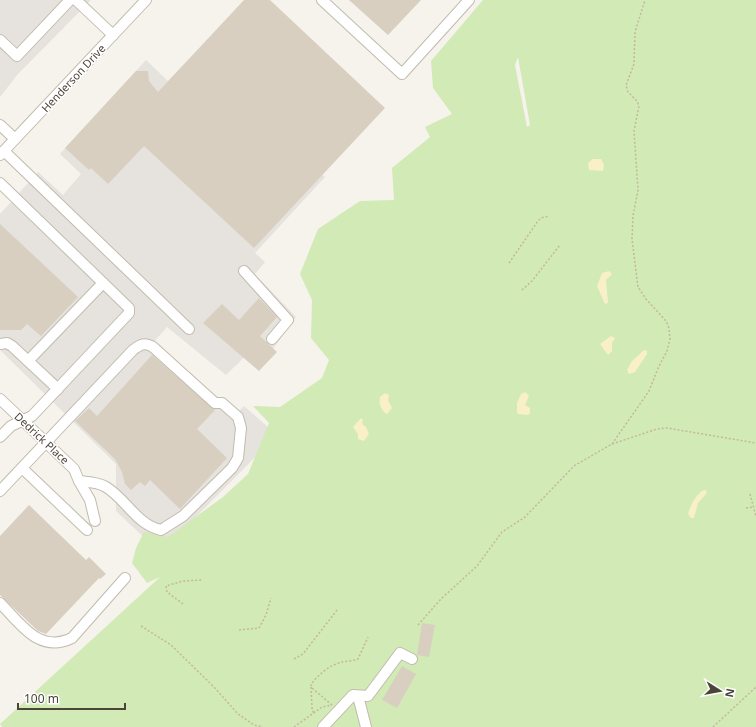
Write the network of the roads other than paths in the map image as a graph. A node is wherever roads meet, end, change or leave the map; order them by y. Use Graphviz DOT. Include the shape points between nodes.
graph roads {
  1 [pos="70,0"];
  2 [pos="76,0"];
  3 [pos="146,0"];
  4 [pos="322,0"];
  5 [pos="469,0"];
  6 [pos="113,34"];
  7 [pos="0,40"];
  8 [pos="0,125"];
  9 [pos="15,139"];
  10 [pos="2,153"];
  11 [pos="0,183"];
  12 [pos="244,271"];
  13 [pos="103,283"];
  14 [pos="189,329"];
  15 [pos="272,339"];
  16 [pos="0,344"];
  17 [pos="28,361"];
  18 [pos="58,388"];
  19 [pos="0,399"];
  20 [pos="24,421"];
  21 [pos="2,432"];
  22 [pos="46,442"];
  23 [pos="22,468"];
  24 [pos="78,481"];
  25 [pos="0,491"];
  26 [pos="95,521"];
  27 [pos="87,530"];
  28 [pos="125,578"];
  29 [pos="0,603"];
  30 [pos="412,659"];
  31 [pos="356,696"];
  32 [pos="323,727"];
  33 [pos="366,727"];
  1 -- 7 [label="street" via="17,56"];
  2 -- 6 [label="street"];
  3 -- 6 [label="street, Henderson Drive"];
  4 -- 5 [label="street" via="402,74"];
  6 -- 9 [label="street, Henderson Drive"];
  8 -- 9 [label="street"];
  9 -- 10 [label="street, Henderson Drive"];
  10 -- 14 [label="street"];
  11 -- 13 [label="street"];
  12 -- 15 [label="street" via="288,320"];
  13 -- 17 [label="street"];
  13 -- 18 [label="street" via="129,308 129,313"];
  16 -- 17 [label="street" via="7,343"];
  17 -- 18 [label="street"];
  18 -- 20 [label="street"];
  19 -- 20 [label="street, Dedrick Place"];
  20 -- 21 [label="street"];
  20 -- 22 [label="street, Dedrick Place"];
  22 -- 23 [label="street"];
  22 -- 24 [label="street, Dedrick Place" via="74,469"];
  22 -- 24 [label="street" via="133,350 147,343 216,402 222,403 238,417 241,428 239,450 232,468 183,516 161,530 147,525 105,486"];
  23 -- 25 [label="street"];
  23 -- 27 [label="street"];
  24 -- 26 [label="street, Dedrick Place" via="90,500"];
  28 -- 29 [label="street" via="72,638 61,644 46,643 31,635"];
  30 -- 31 [label="street" via="400,653 368,696"];
  31 -- 32 [label="street"];
  31 -- 33 [label="street"];
}
